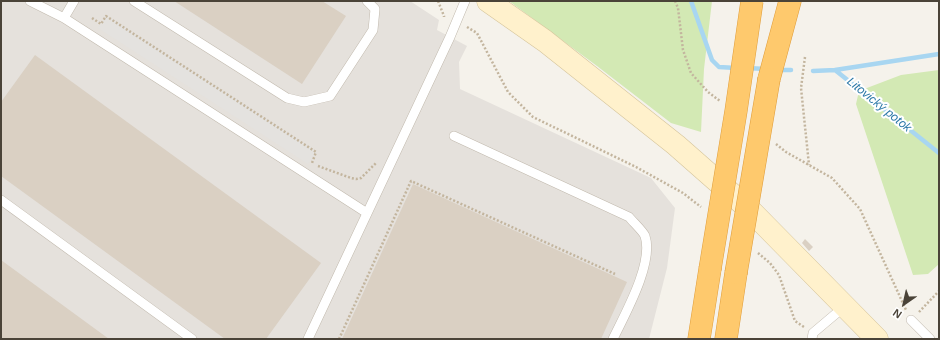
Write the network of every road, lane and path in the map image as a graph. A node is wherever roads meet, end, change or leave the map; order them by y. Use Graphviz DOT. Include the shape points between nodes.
graph roads {
  1 [pos="30,1"];
  2 [pos="74,1"];
  3 [pos="134,1"];
  4 [pos="367,1"];
  5 [pos="438,1"];
  6 [pos="465,1"];
  7 [pos="488,1"];
  8 [pos="675,1"];
  9 [pos="752,1"];
  10 [pos="779,1"];
  11 [pos="790,1"];
  12 [pos="64,18"];
  13 [pos="443,20"];
  14 [pos="466,26"];
  15 [pos="804,57"];
  16 [pos="769,78"];
  17 [pos="720,101"];
  18 [pos="454,136"];
  19 [pos="774,143"];
  20 [pos="809,165"];
  21 [pos="1,200"];
  22 [pos="702,208"];
  23 [pos="367,213"];
  24 [pos="758,253"];
  25 [pos="614,274"];
  26 [pos="845,306"];
  27 [pos="911,320"];
  28 [pos="813,336"];
  29 [pos="192,339"];
  30 [pos="308,339"];
  31 [pos="339,339"];
  32 [pos="613,339"];
  33 [pos="699,339"];
  34 [pos="726,339"];
  35 [pos="877,339"];
  36 [pos="930,339"];
  1 -- 12 [label="lane"];
  2 -- 12 [label="lane"];
  3 -- 4 [label="lane" via="287,98 304,102 330,96 373,30 375,9"];
  5 -- 13 [label="path"];
  6 -- 23 [label="lane"];
  7 -- 26 [label="main road" via="545,41 676,145 751,211"];
  8 -- 17 [label="path" via="683,50 691,73"];
  9 -- 33 [label="highway, bridge"];
  10 -- 16 [label="highway"];
  11 -- 16 [label="highway"];
  12 -- 23 [label="lane"];
  14 -- 22 [label="path" via="477,33 508,92 533,117 636,167 683,193"];
  15 -- 20 [label="path" via="801,88"];
  16 -- 34 [label="highway, bridge"];
  18 -- 32 [label="lane" via="629,217 645,235 647,251 640,282"];
  19 -- 20 [label="path"];
  20 -- 27 [label="path" via="832,178 860,209"];
  21 -- 29 [label="lane"];
  23 -- 30 [label="lane"];
  24 -- 28 [label="path" via="770,263 778,275 795,321"];
  25 -- 31 [label="path" via="410,181"];
  26 -- 28 [label="lane"];
  26 -- 35 [label="main road"];
  27 -- 36 [label="lane"];
}
